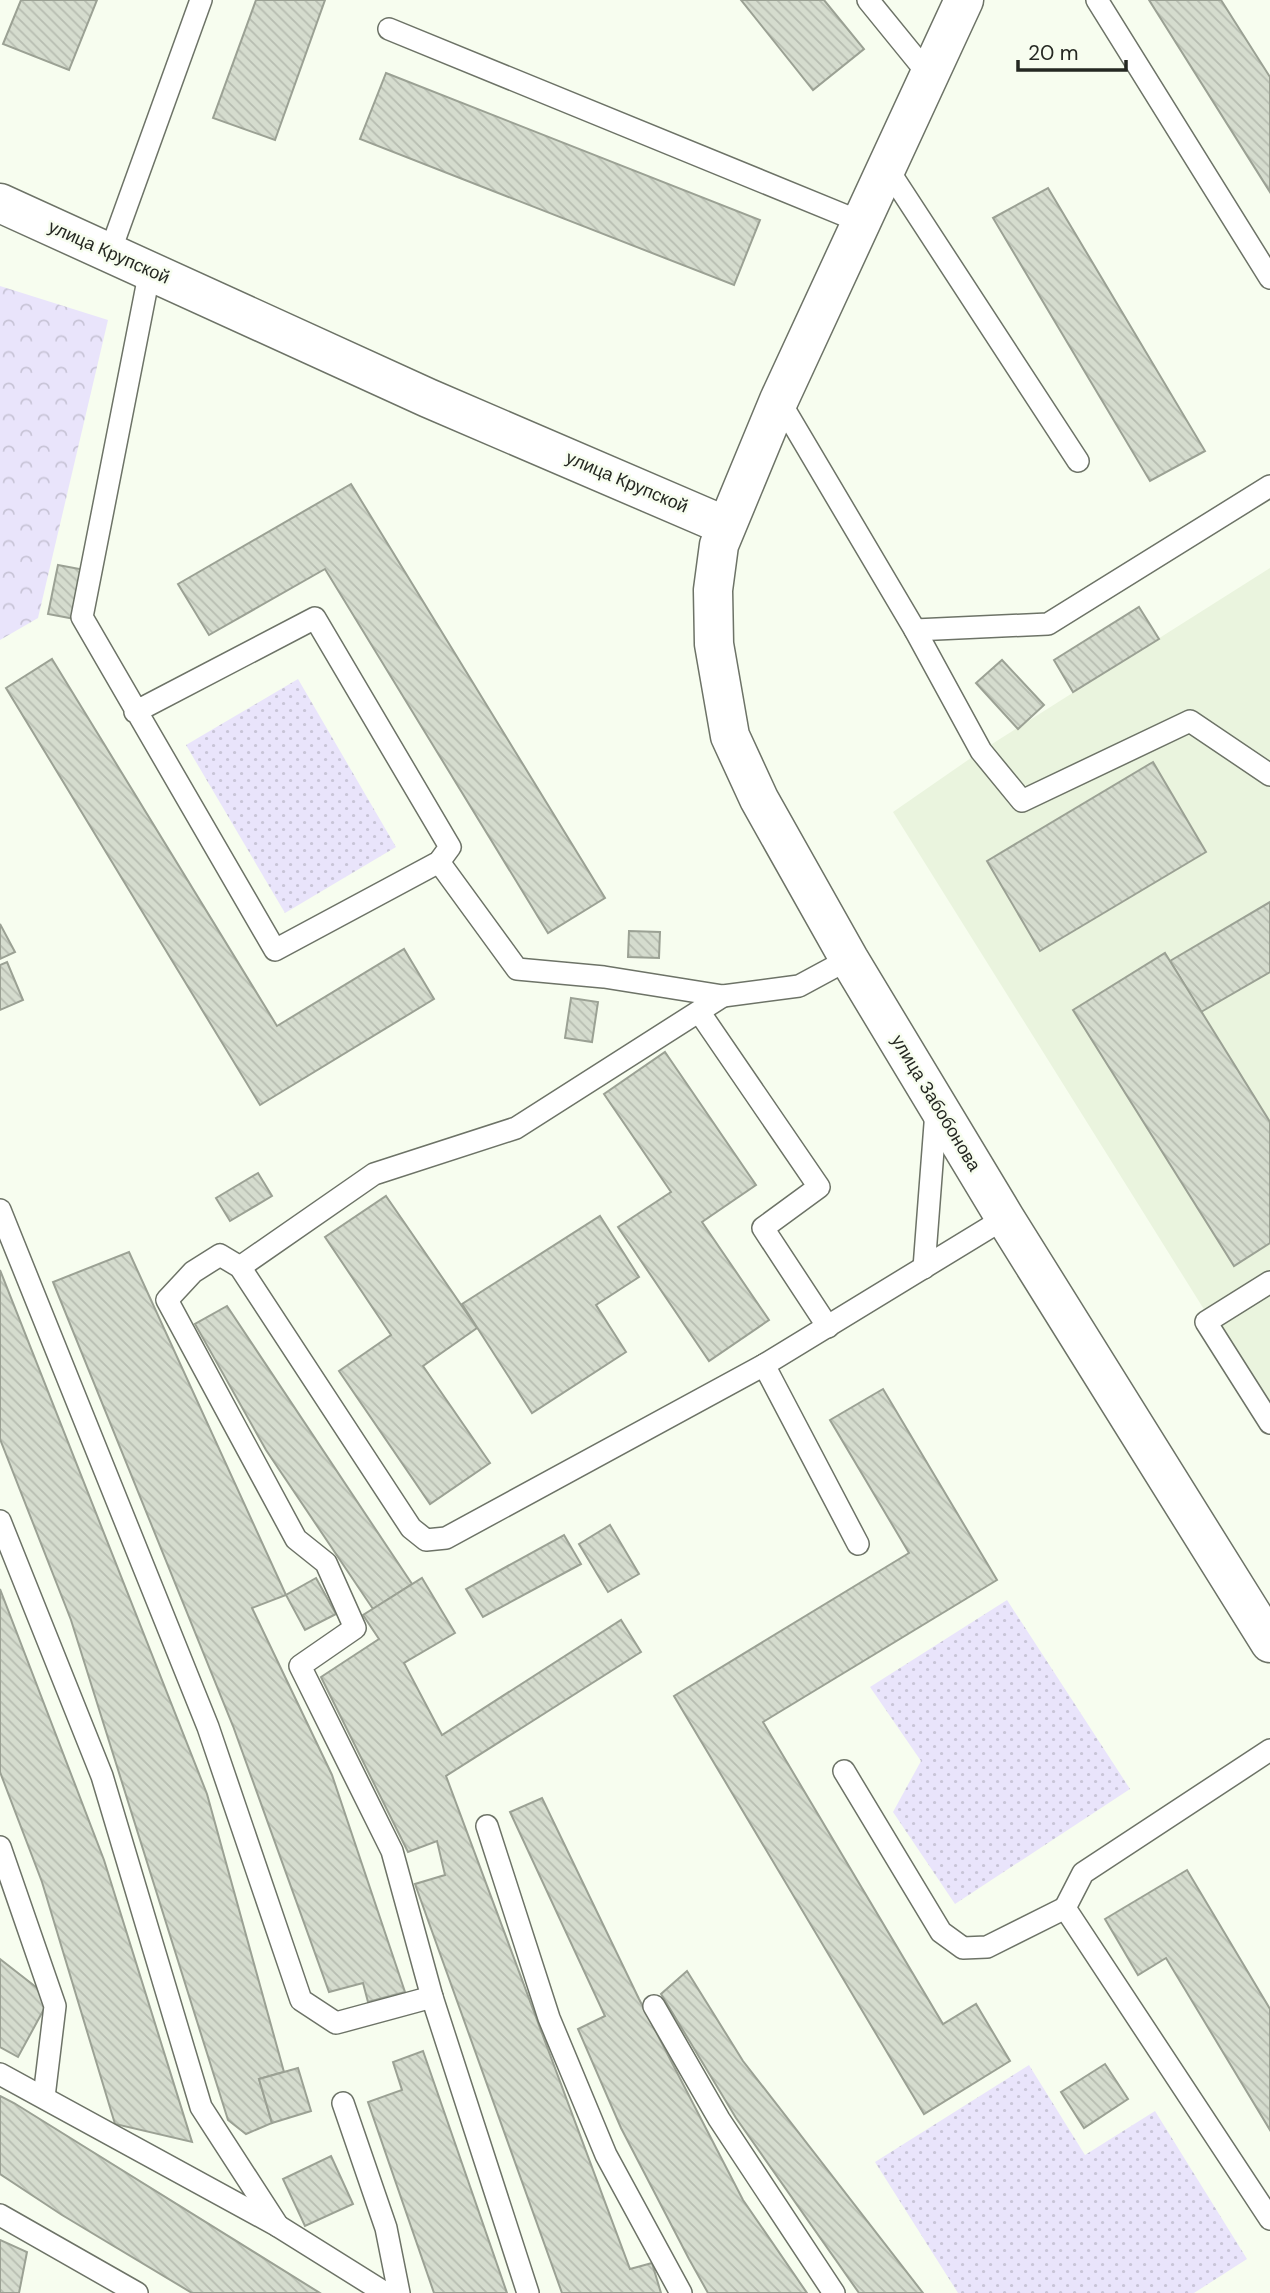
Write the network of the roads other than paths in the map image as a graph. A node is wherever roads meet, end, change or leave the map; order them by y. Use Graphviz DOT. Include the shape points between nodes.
graph roads {
  1 [pos="201,0"];
  2 [pos="868,0"];
  3 [pos="964,0"];
  4 [pos="1097,0"];
  5 [pos="389,29"];
  6 [pos="929,75"];
  7 [pos="886,165"];
  8 [pos="0,203"];
  9 [pos="860,222"];
  10 [pos="110,252"];
  11 [pos="150,270"];
  12 [pos="1270,278"];
  13 [pos="779,400"];
  14 [pos="1078,461"];
  15 [pos="1270,486"];
  16 [pos="726,526"];
  17 [pos="915,630"];
  18 [pos="135,712"];
  19 [pos="1270,775"];
  20 [pos="439,862"];
  21 [pos="849,959"];
  22 [pos="723,996"];
  23 [pos="700,1013"];
  24 [pos="937,1105"];
  25 [pos="0,1210"];
  26 [pos="1005,1219"];
  27 [pos="240,1267"];
  28 [pos="924,1268"];
  29 [pos="1270,1282"];
  30 [pos="828,1327"];
  31 [pos="764,1365"];
  32 [pos="1270,1423"];
  33 [pos="0,1521"];
  34 [pos="858,1545"];
  35 [pos="1270,1643"];
  36 [pos="1270,1750"];
  37 [pos="844,1771"];
  38 [pos="487,1826"];
  39 [pos="0,1847"];
  40 [pos="1065,1908"];
  41 [pos="432,1997"];
  42 [pos="653,2006"];
  43 [pos="0,2074"];
  44 [pos="44,2097"];
  45 [pos="343,2104"];
  46 [pos="0,2215"];
  47 [pos="1270,2219"];
  48 [pos="278,2226"];
  49 [pos="137,2293"];
  50 [pos="385,2293"];
  51 [pos="398,2293"];
  52 [pos="528,2293"];
  53 [pos="681,2293"];
  54 [pos="834,2293"];
  1 -- 10 [label="lane"];
  2 -- 6 [label="lane"];
  3 -- 6 [label="street"];
  4 -- 12 [label="lane"];
  5 -- 9 [label="lane"];
  6 -- 7 [label="street"];
  7 -- 9 [label="street"];
  7 -- 14 [label="lane"];
  8 -- 10 [label="street, улица Крупской"];
  9 -- 13 [label="street"];
  10 -- 11 [label="street, улица Крупской"];
  11 -- 16 [label="street, улица Крупской" via="428,398"];
  11 -- 18 [label="lane" via="82,617"];
  13 -- 16 [label="street"];
  13 -- 17 [label="lane"];
  15 -- 17 [label="lane" via="1048,624"];
  16 -- 21 [label="street, улица Забобонова" via="719,545 713,603 714,644 730,736 759,799"];
  17 -- 19 [label="lane" via="982,751 1022,801 1189,721"];
  18 -- 20 [label="lane" via="275,950"];
  18 -- 20 [label="lane" via="316,618 450,847"];
  20 -- 22 [label="lane" via="517,969"];
  21 -- 22 [label="lane" via="799,986"];
  21 -- 24 [label="street, улица Забобонова"];
  22 -- 23 [label="lane"];
  23 -- 27 [label="lane" via="516,1128 374,1174"];
  23 -- 30 [label="lane" via="819,1188 763,1228"];
  24 -- 26 [label="street, улица Забобонова"];
  24 -- 28 [label="lane"];
  25 -- 41 [label="lane" via="208,1727 301,2000 336,2022"];
  26 -- 28 [label="lane"];
  26 -- 35 [label="street, улица Забобонова"];
  27 -- 31 [label="lane" via="411,1528 426,1540 446,1538"];
  27 -- 41 [label="lane" via="220,1255 193,1272 167,1300 296,1539 326,1563 355,1628 300,1666 391,1851"];
  28 -- 30 [label="lane"];
  29 -- 32 [label="lane" via="1206,1322"];
  30 -- 31 [label="lane"];
  31 -- 34 [label="lane"];
  33 -- 48 [label="lane" via="102,1776 201,2107"];
  36 -- 40 [label="lane" via="1083,1873"];
  37 -- 40 [label="lane" via="941,1932 963,1948 987,1947"];
  38 -- 53 [label="lane" via="554,2030 606,2155"];
  39 -- 44 [label="lane" via="55,2006"];
  40 -- 47 [label="lane"];
  41 -- 52 [label="lane"];
  42 -- 54 [label="lane" via="719,2119"];
  43 -- 44 [label="lane"];
  44 -- 48 [label="lane"];
  45 -- 51 [label="lane" via="386,2228"];
  46 -- 49 [label="lane"];
  48 -- 50 [label="lane"];
}
